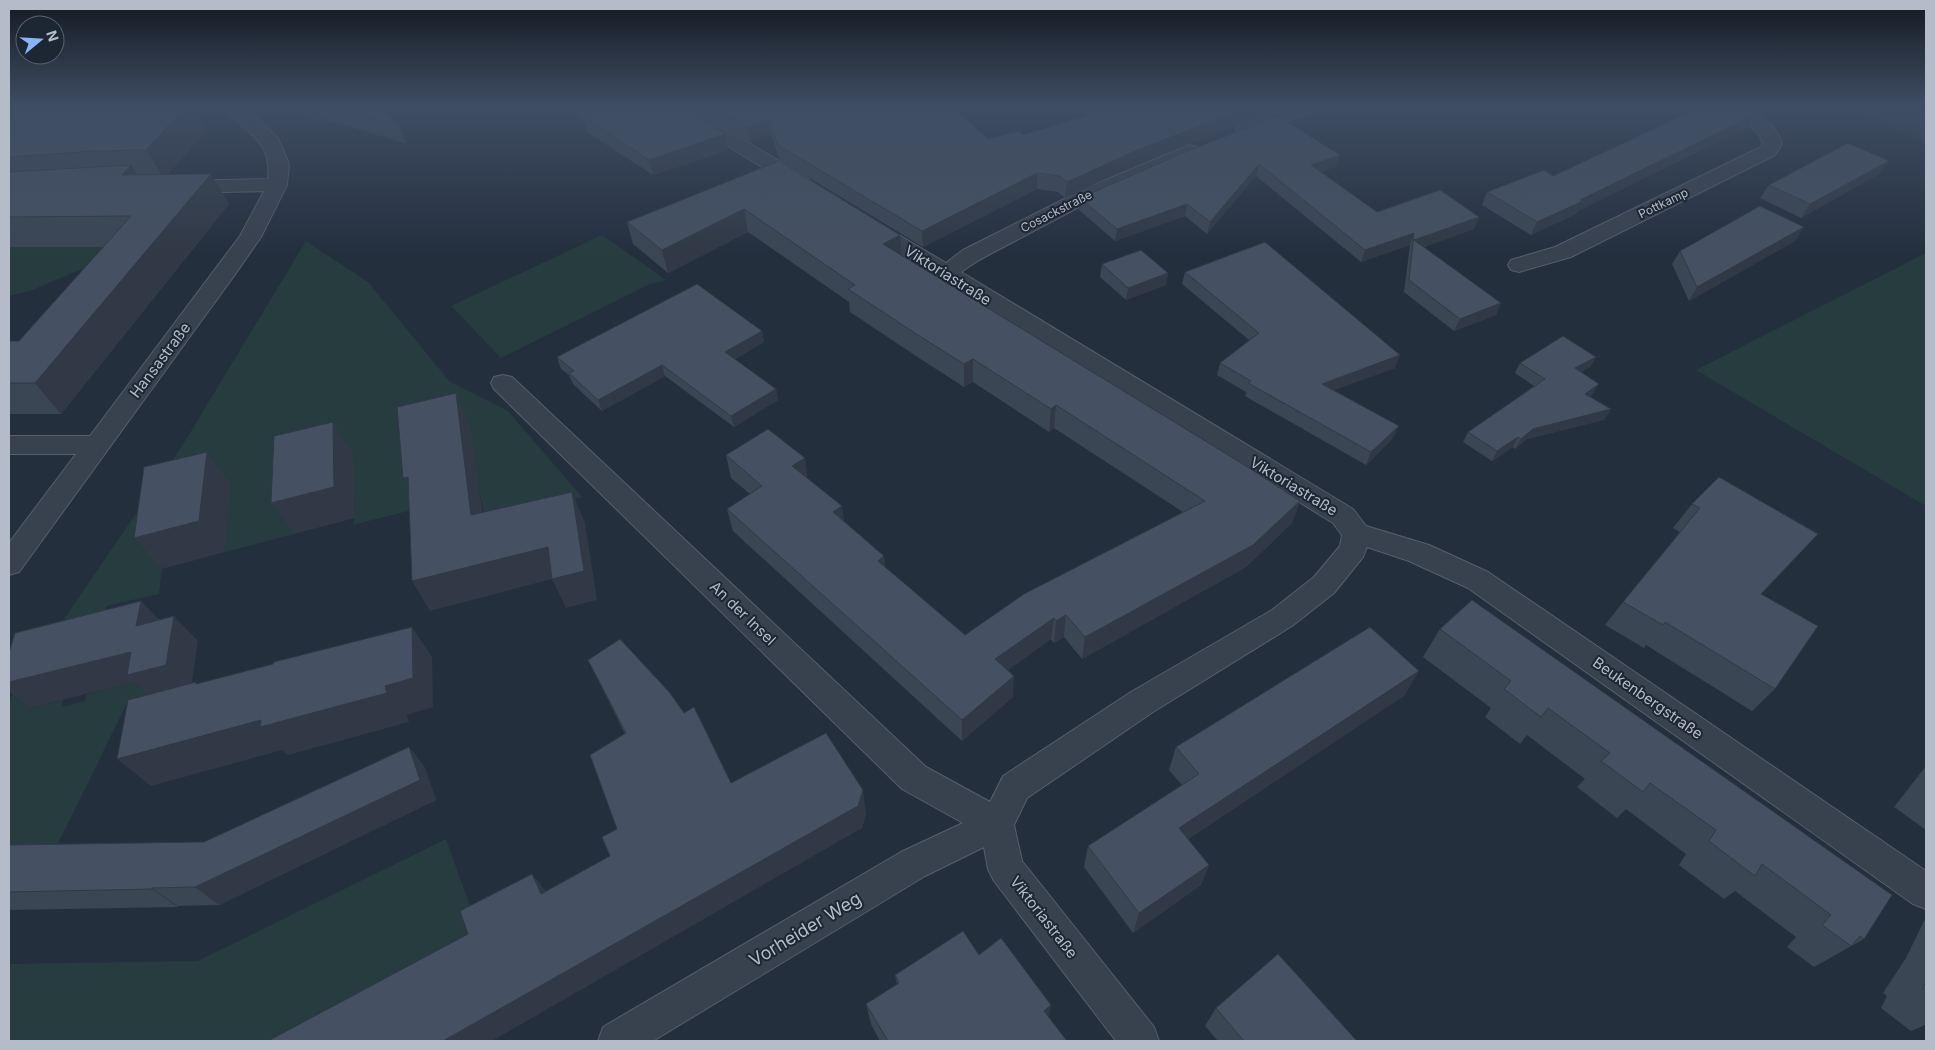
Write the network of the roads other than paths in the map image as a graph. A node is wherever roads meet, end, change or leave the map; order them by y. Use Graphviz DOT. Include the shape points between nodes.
graph roads {
  1 [pos="276,155"];
  2 [pos="755,155"];
  3 [pos="1182,155"];
  4 [pos="1760,155"];
  5 [pos="277,184"];
  6 [pos="162,187"];
  7 [pos="817,193"];
  8 [pos="850,213"];
  9 [pos="1519,265"];
  10 [pos="945,274"];
  11 [pos="503,383"];
  12 [pos="9,445"];
  13 [pos="97,445"];
  14 [pos="1356,533"];
  15 [pos="9,564"];
  16 [pos="997,824"];
  17 [pos="1926,892"];
  18 [pos="617,1041"];
  19 [pos="1140,1041"];
  1 -- 5 [label="street, Hansastraße" via="279,164"];
  2 -- 7 [label="street"];
  3 -- 10 [label="street, Cosackstraße" via="1091,193 971,255"];
  4 -- 9 [label="street, Pottkamp" via="1563,252"];
  5 -- 6 [label="street"];
  5 -- 13 [label="street, Hansastraße" via="250,237"];
  8 -- 10 [label="street, Viktoriastraße"];
  10 -- 14 [label="street, Viktoriastraße" via="1343,516"];
  11 -- 16 [label="street, An der Insel" via="914,778"];
  12 -- 13 [label="street"];
  13 -- 15 [label="street, Hansastraße"];
  14 -- 16 [label="street" via="1353,549 1324,585 1282,618 1142,702 1014,787"];
  14 -- 17 [label="street, Beukenbergstraße" via="1419,553 1478,580"];
  16 -- 18 [label="street, Vorheider Weg" via="913,864"];
  16 -- 19 [label="street, Viktoriastraße" via="1006,869"];
}
